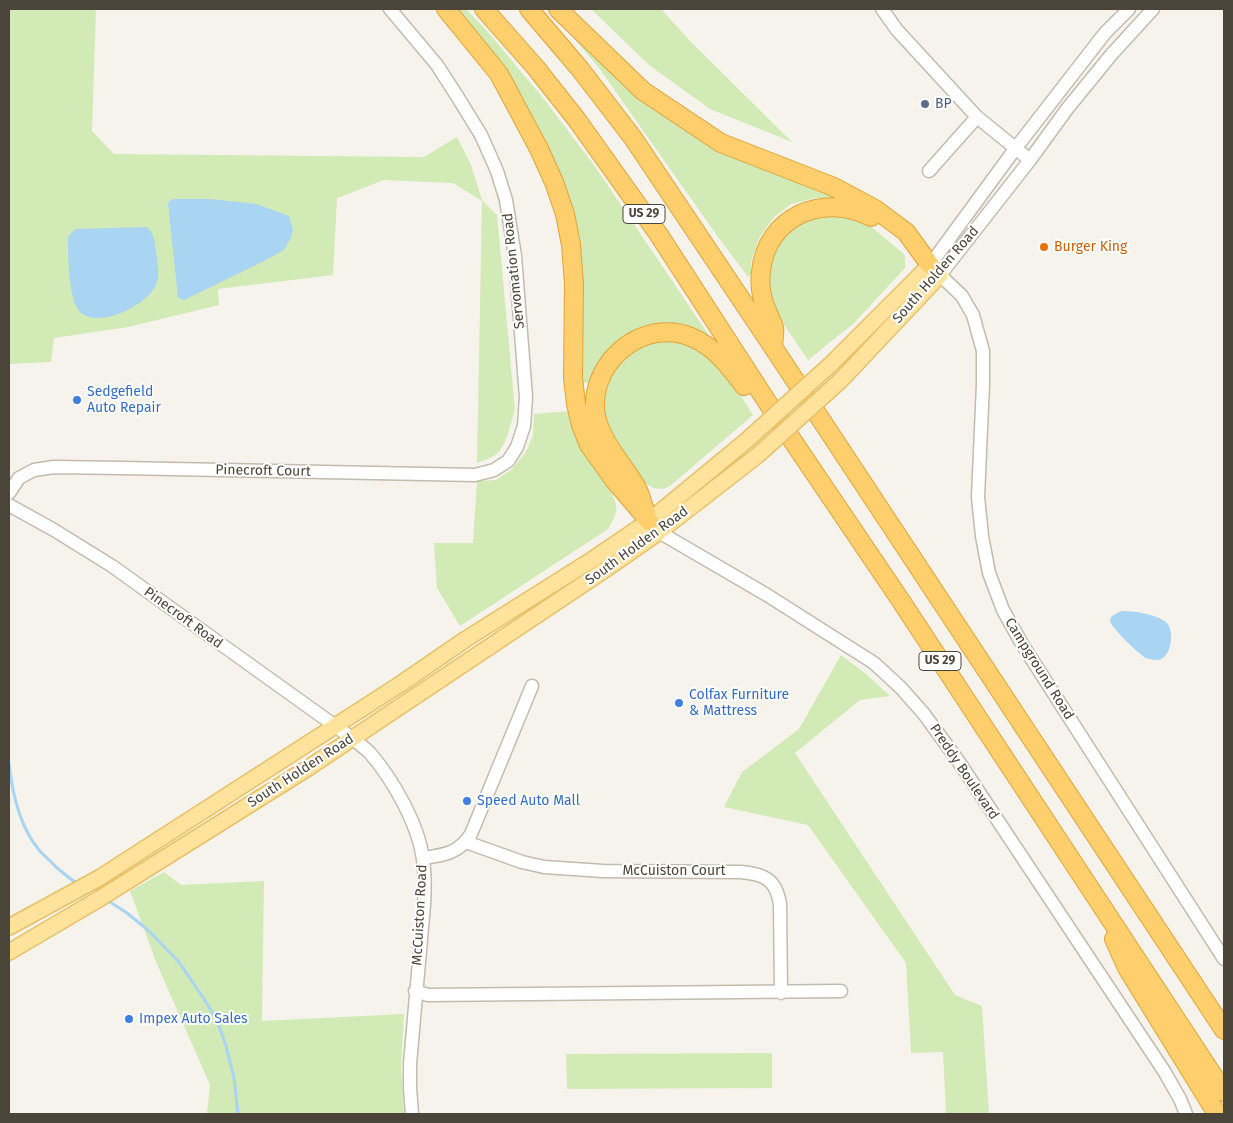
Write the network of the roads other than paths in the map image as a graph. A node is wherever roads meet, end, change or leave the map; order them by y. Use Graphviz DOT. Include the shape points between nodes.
graph roads {
  1 [pos="390,9"];
  2 [pos="446,9"];
  3 [pos="484,9"];
  4 [pos="529,9"];
  5 [pos="558,9"];
  6 [pos="882,9"];
  7 [pos="1129,9"];
  8 [pos="1153,9"];
  9 [pos="977,117"];
  10 [pos="1014,149"];
  11 [pos="1030,160"];
  12 [pos="929,171"];
  13 [pos="935,270"];
  14 [pos="773,347"];
  15 [pos="786,431"];
  16 [pos="517,446"];
  17 [pos="9,493"];
  18 [pos="9,505"];
  19 [pos="654,526"];
  20 [pos="532,686"];
  21 [pos="335,726"];
  22 [pos="352,738"];
  23 [pos="466,842"];
  24 [pos="423,858"];
  25 [pos="1092,891"];
  26 [pos="9,927"];
  27 [pos="9,952"];
  28 [pos="1224,959"];
  29 [pos="415,991"];
  30 [pos="781,992"];
  31 [pos="841,992"];
  32 [pos="1224,1030"];
  33 [pos="1224,1092"];
  34 [pos="412,1114"];
  35 [pos="1186,1114"];
  36 [pos="1217,1114"];
  1 -- 16 [label="street, Servomation Road" via="436,65 481,135 506,200 515,256 526,397 524,426"];
  2 -- 19 [label="highway" via="499,74 554,182 571,245 573,378 581,425 589,444 614,480"];
  3 -- 15 [label="highway, US 29" via="536,68 582,128 658,235"];
  4 -- 14 [label="highway, US 29" via="633,138"];
  5 -- 13 [label="highway" via="644,91 720,143 834,187 874,209 906,232"];
  6 -- 9 [label="street" via="897,30"];
  7 -- 10 [label="street, South Holden Road" via="1105,32"];
  8 -- 11 [label="street, South Holden Road" via="1067,108"];
  9 -- 10 [label="street"];
  9 -- 12 [label="street"];
  10 -- 11 [label="street"];
  10 -- 13 [label="street, South Holden Road"];
  11 -- 13 [label="street, South Holden Road"];
  13 -- 14 [label="highway" via="873,218 859,211 832,206 803,213 783,225 769,242 763,260 761,285 763,300 774,326"];
  13 -- 19 [label="main road, South Holden Road, bridge"];
  13 -- 19 [label="main road, South Holden Road, bridge" via="840,381 758,455"];
  13 -- 28 [label="street, Campground Road" via="962,296 973,315 983,351 978,496 989,573 1003,610"];
  14 -- 32 [label="highway, US 29"];
  15 -- 19 [label="highway" via="766,416 727,363 709,346 670,332 637,339 622,348 601,375 595,409 604,438 638,489"];
  15 -- 25 [label="highway, US 29"];
  16 -- 17 [label="street, Pinecroft Court" via="508,461 494,470 475,475 54,467 34,470 20,478"];
  18 -- 21 [label="street, Pinecroft Road" via="112,566"];
  19 -- 21 [label="main road, South Holden Road" via="593,559"];
  19 -- 22 [label="main road, South Holden Road" via="606,569"];
  19 -- 35 [label="street, Preddy Boulevard" via="874,663 902,688 959,762 1028,864 1164,1071"];
  20 -- 23 [label="street"];
  21 -- 22 [label="street, Pinecroft Road"];
  21 -- 26 [label="main road, South Holden Road" via="99,878"];
  22 -- 24 [label="street, McCuiston Road" via="369,752 401,798 414,825"];
  22 -- 27 [label="main road, South Holden Road" via="99,900"];
  23 -- 24 [label="street" via="446,854"];
  23 -- 30 [label="street, McCuiston Court" via="544,867 603,871 741,872 764,877 772,882 779,896"];
  24 -- 29 [label="street, McCuiston Road" via="424,905"];
  25 -- 33 [label="highway, US 29"];
  25 -- 36 [label="highway" via="1127,968"];
  29 -- 30 [label="street" via="428,995"];
  29 -- 34 [label="street, McCuiston Road" via="410,1064"];
  30 -- 31 [label="street"];
}
